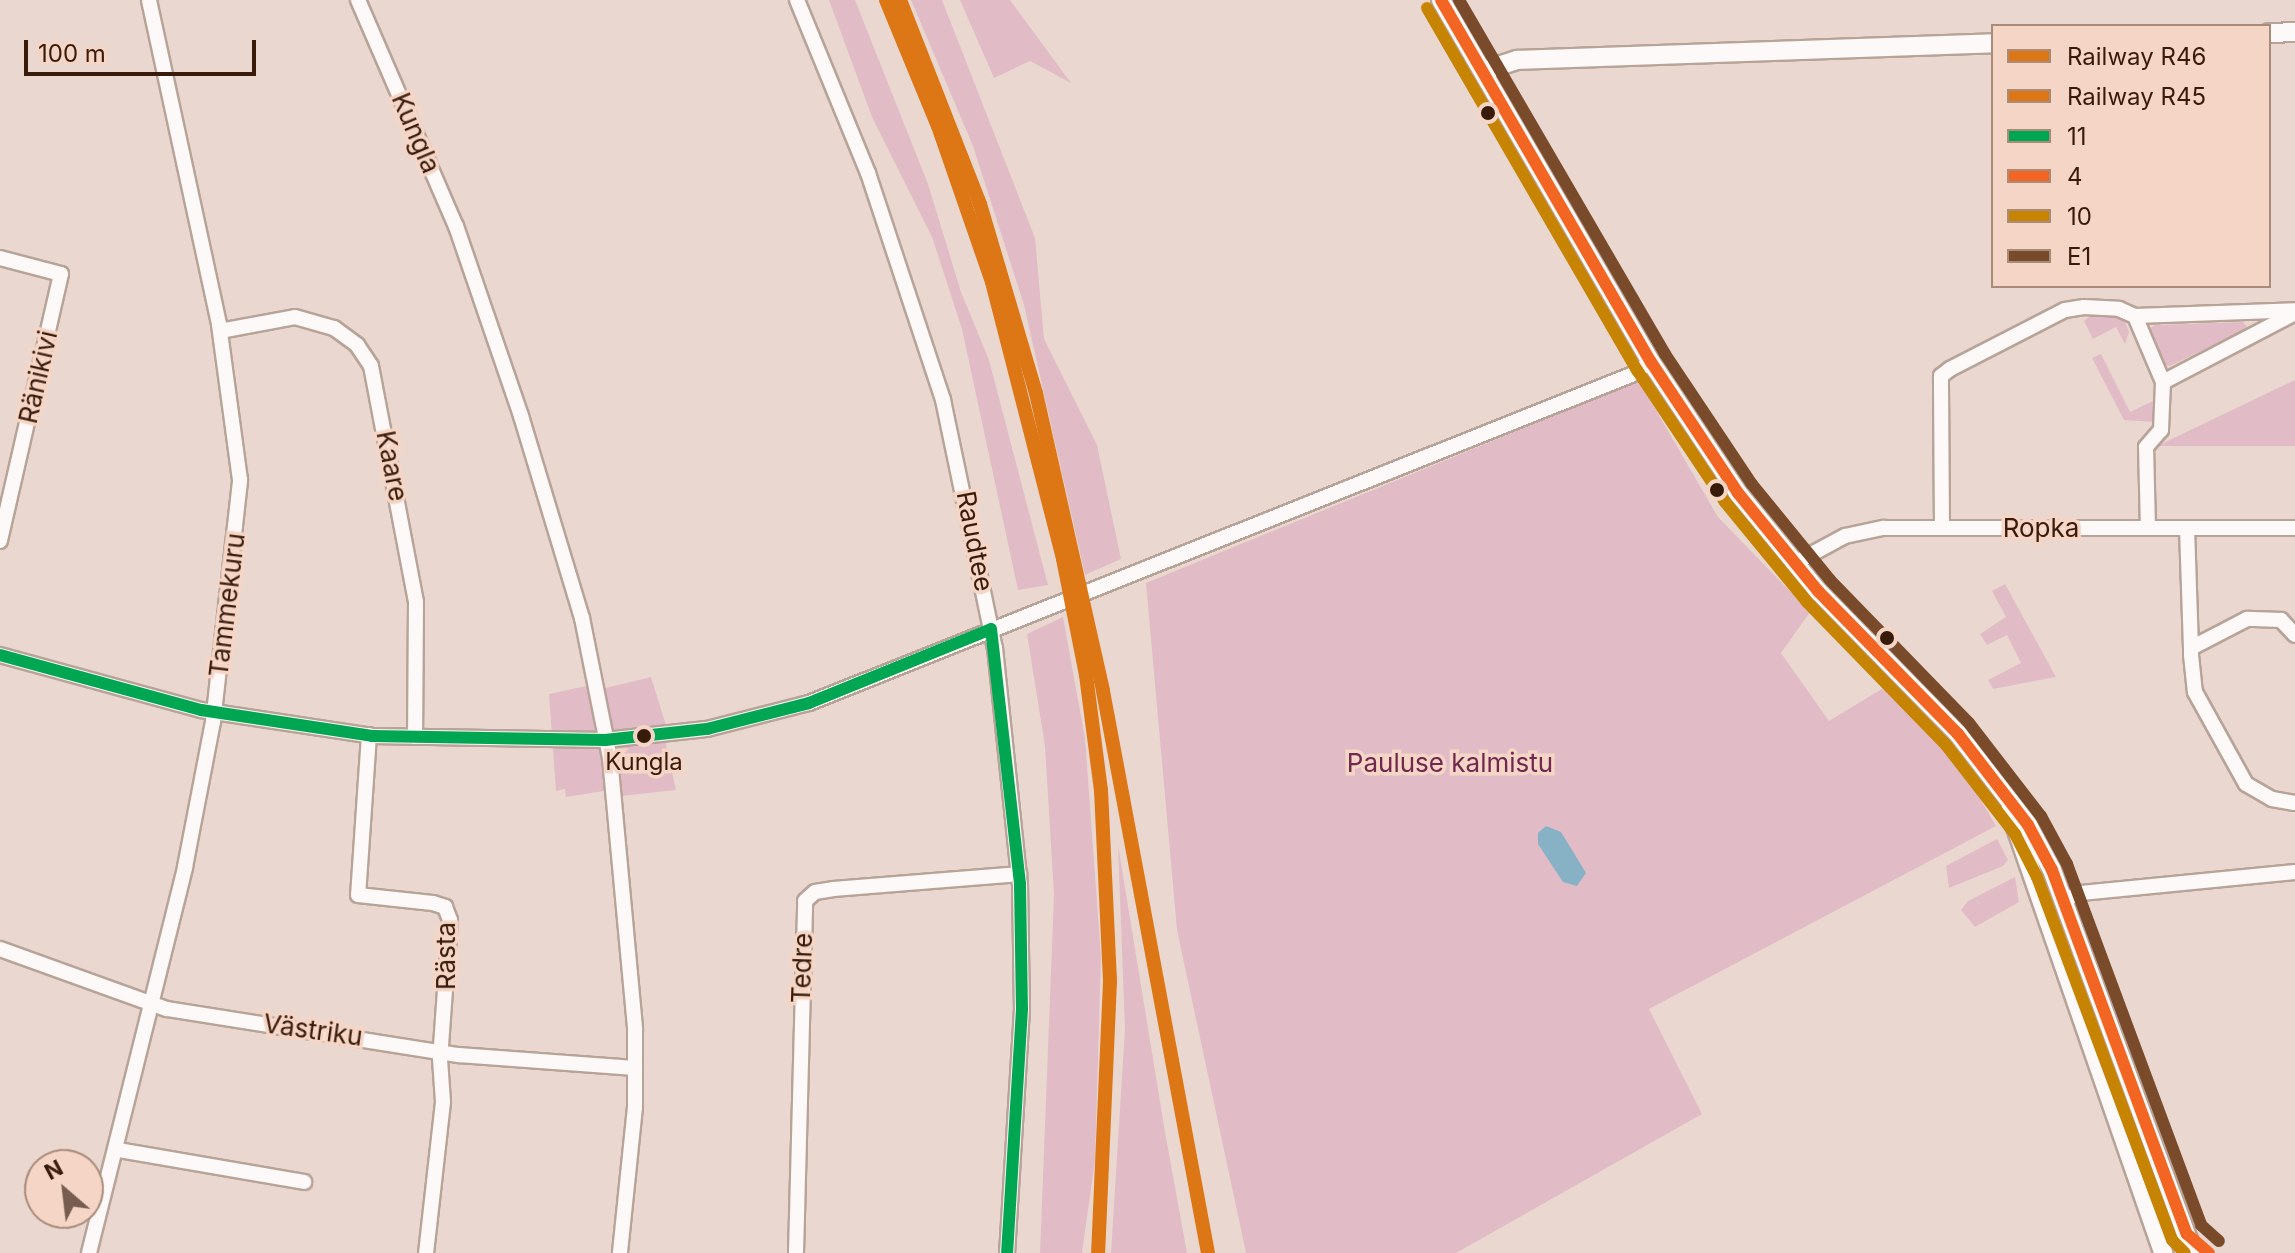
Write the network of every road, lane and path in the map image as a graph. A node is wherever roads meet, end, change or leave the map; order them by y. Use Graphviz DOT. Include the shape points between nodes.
graph roads {
  1 [pos="149,0"];
  2 [pos="358,0"];
  3 [pos="797,0"];
  4 [pos="1441,0"];
  5 [pos="2295,32"];
  6 [pos="2271,33"];
  7 [pos="1991,43"];
  8 [pos="1483,71"];
  9 [pos="0,258"];
  10 [pos="2295,312"];
  11 [pos="2135,316"];
  12 [pos="220,331"];
  13 [pos="1651,362"];
  14 [pos="2163,382"];
  15 [pos="1942,528"];
  16 [pos="2148,528"];
  17 [pos="2187,528"];
  18 [pos="2295,528"];
  19 [pos="0,541"];
  20 [pos="1795,563"];
  21 [pos="991,629"];
  22 [pos="2295,635"];
  23 [pos="2191,648"];
  24 [pos="0,655"];
  25 [pos="214,712"];
  26 [pos="369,735"];
  27 [pos="415,737"];
  28 [pos="605,740"];
  29 [pos="2003,789"];
  30 [pos="2295,803"];
  31 [pos="2295,872"];
  32 [pos="1019,874"];
  33 [pos="2063,900"];
  34 [pos="0,949"];
  35 [pos="153,1004"];
  36 [pos="442,1051"];
  37 [pos="635,1068"];
  38 [pos="119,1150"];
  39 [pos="304,1182"];
  40 [pos="2187,1234"];
  41 [pos="89,1253"];
  42 [pos="426,1253"];
  43 [pos="620,1253"];
  44 [pos="796,1253"];
  45 [pos="1007,1253"];
  46 [pos="2163,1253"];
  47 [pos="2193,1253"];
  48 [pos="2209,1253"];
  1 -- 12 [label="street, Tammekuru"];
  2 -- 28 [label="street, Kungla" via="456,226 516,402 582,618"];
  3 -- 21 [label="street, Raudtee" via="868,173 929,356 961,469"];
  4 -- 8 [label="main road"];
  5 -- 6 [label="main road"];
  7 -- 8 [label="main road" via="1517,60"];
  8 -- 13 [label="main road"];
  9 -- 19 [label="street, Ränikivi" via="61,274"];
  10 -- 11 [label="street"];
  10 -- 14 [label="street"];
  11 -- 14 [label="street"];
  11 -- 15 [label="street" via="2119,309 2065,310 1941,376"];
  12 -- 25 [label="street, Tammekuru" via="240,480"];
  12 -- 27 [label="street, Kaare" via="295,317 334,328 357,345 371,366 416,602"];
  13 -- 20 [label="main road" via="1738,493"];
  13 -- 21 [label="street" via="1631,375"];
  14 -- 16 [label="street" via="2161,430 2146,447"];
  15 -- 16 [label="street, Ropka"];
  15 -- 20 [label="street, Ropka" via="1865,531 1820,547"];
  16 -- 17 [label="street, Ropka"];
  17 -- 18 [label="street, Ropka"];
  17 -- 23 [label="street"];
  20 -- 29 [label="main road" via="1958,734"];
  21 -- 28 [label="street" via="809,703 707,729"];
  21 -- 32 [label="street, Raudtee"];
  22 -- 23 [label="street" via="2281,620 2255,618"];
  23 -- 30 [label="street" via="2195,692 2237,772 2257,791"];
  24 -- 25 [label="street"];
  25 -- 26 [label="street"];
  25 -- 35 [label="street, Tammekuru"];
  26 -- 27 [label="street"];
  26 -- 36 [label="street, Rästa" via="358,895 445,907 450,920"];
  27 -- 28 [label="street"];
  28 -- 37 [label="street, Kungla" via="628,919"];
  29 -- 33 [label="main road" via="2028,825"];
  29 -- 46 [label="main road"];
  31 -- 33 [label="street" via="2081,893"];
  32 -- 44 [label="street, Tedre" via="834,889 815,892 805,901"];
  32 -- 45 [label="street, Raudtee" via="1022,1009"];
  33 -- 40 [label="main road"];
  34 -- 35 [label="street, Västriku"];
  35 -- 36 [label="street, Västriku"];
  35 -- 38 [label="street, Tammekuru"];
  36 -- 37 [label="street, Västriku"];
  36 -- 42 [label="street, Rästa" via="443,1102"];
  37 -- 43 [label="street, Kungla"];
  38 -- 39 [label="street"];
  38 -- 41 [label="street, Tammekuru"];
  40 -- 47 [label="main road"];
  40 -- 48 [label="main road"];
}
